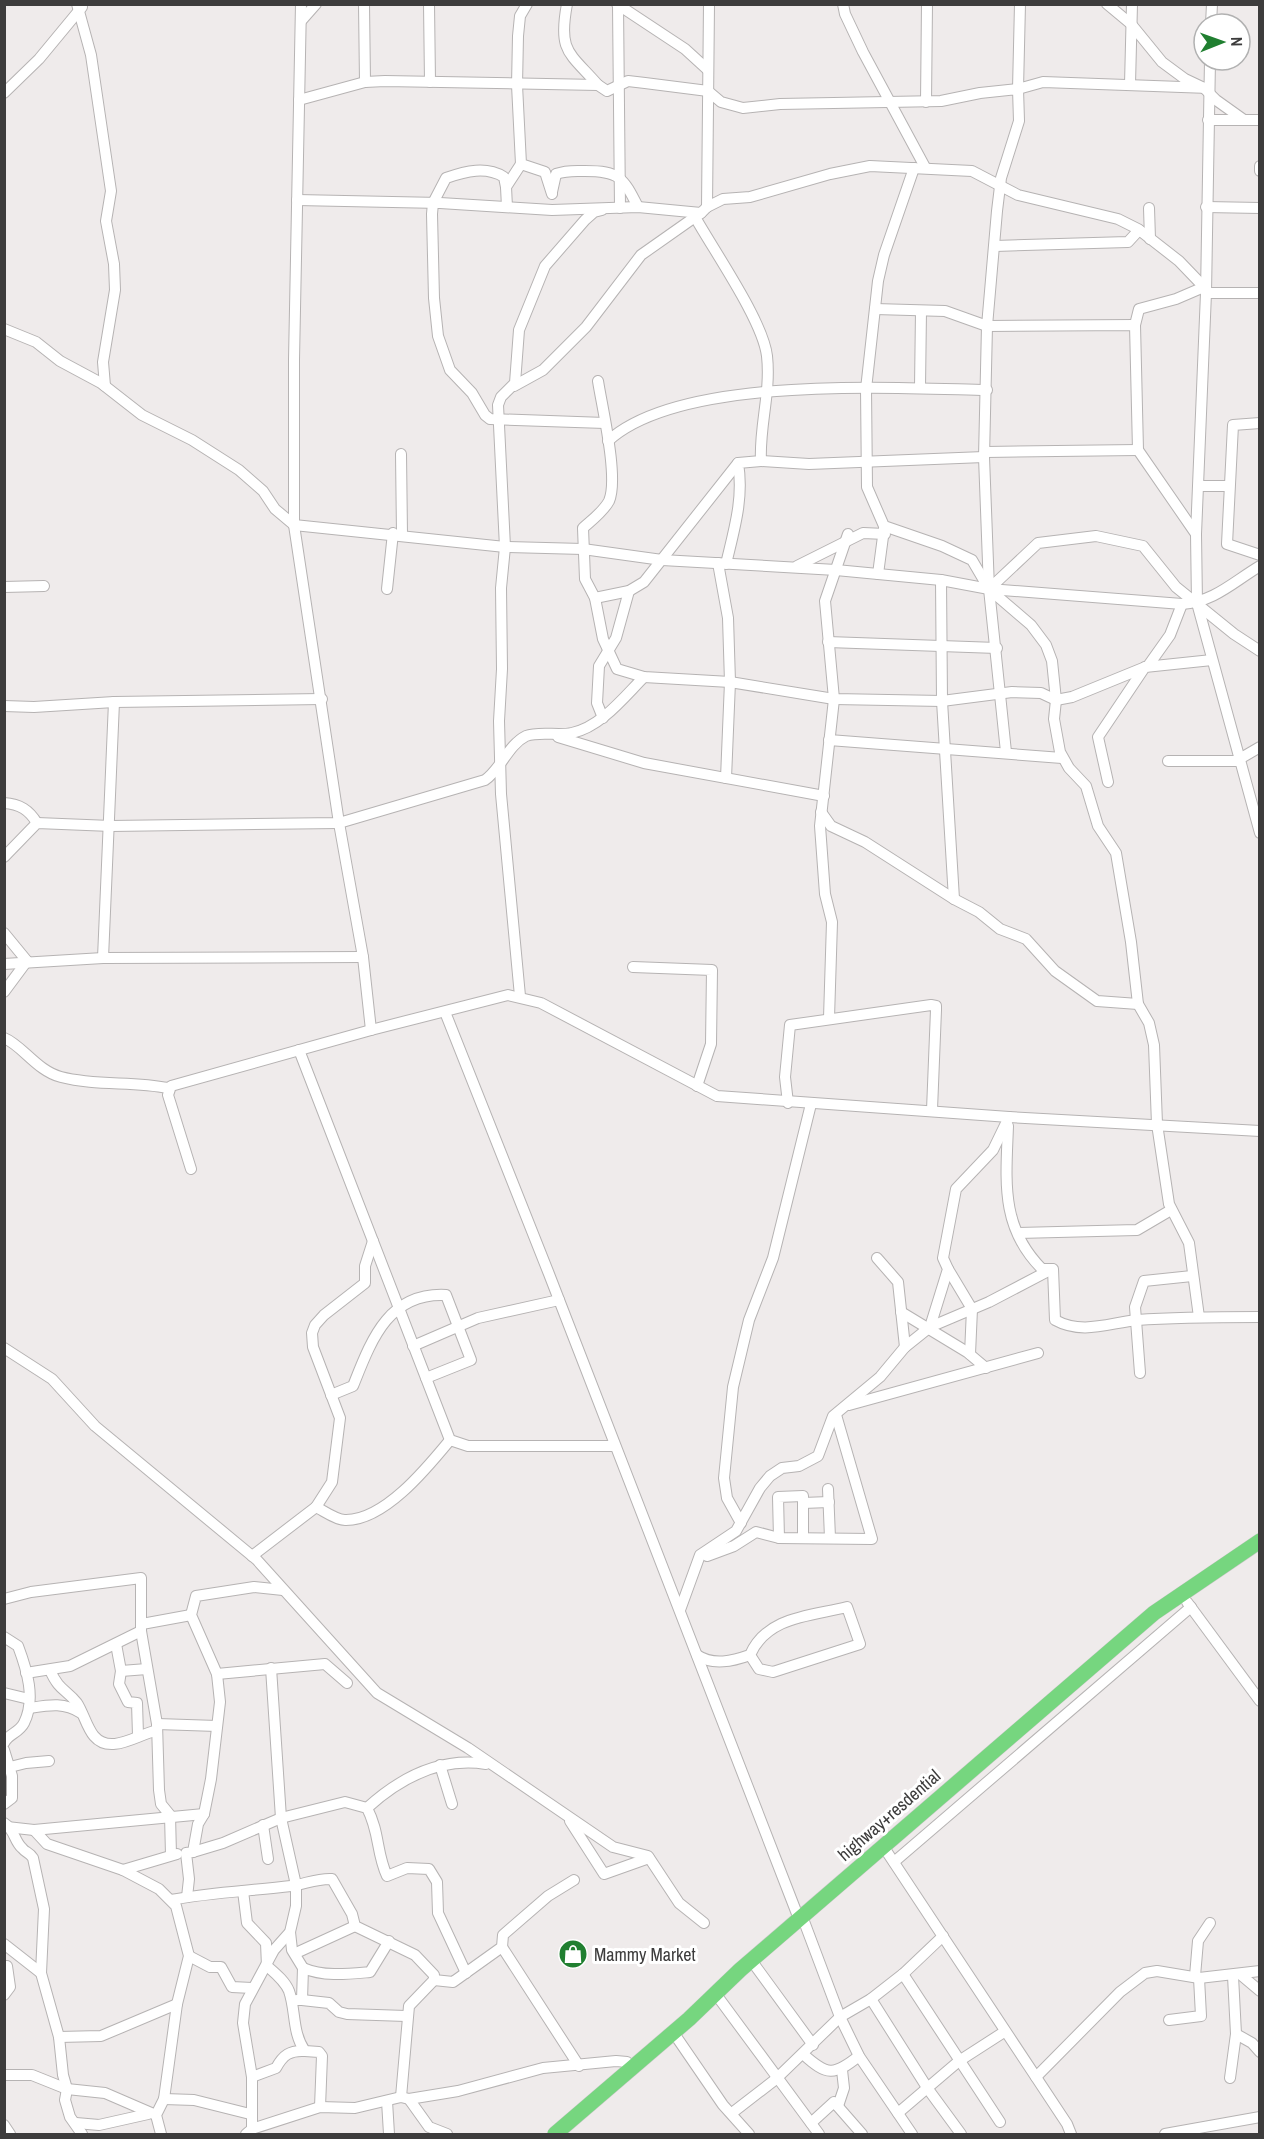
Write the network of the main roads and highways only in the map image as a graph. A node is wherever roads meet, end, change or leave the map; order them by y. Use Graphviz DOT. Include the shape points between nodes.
graph roads {
  1 [pos="1260,1540"];
  2 [pos="555,2134"];
  1 -- 2 [label="highway, highway+resdential" via="1181,1593 751,1960"];
}
